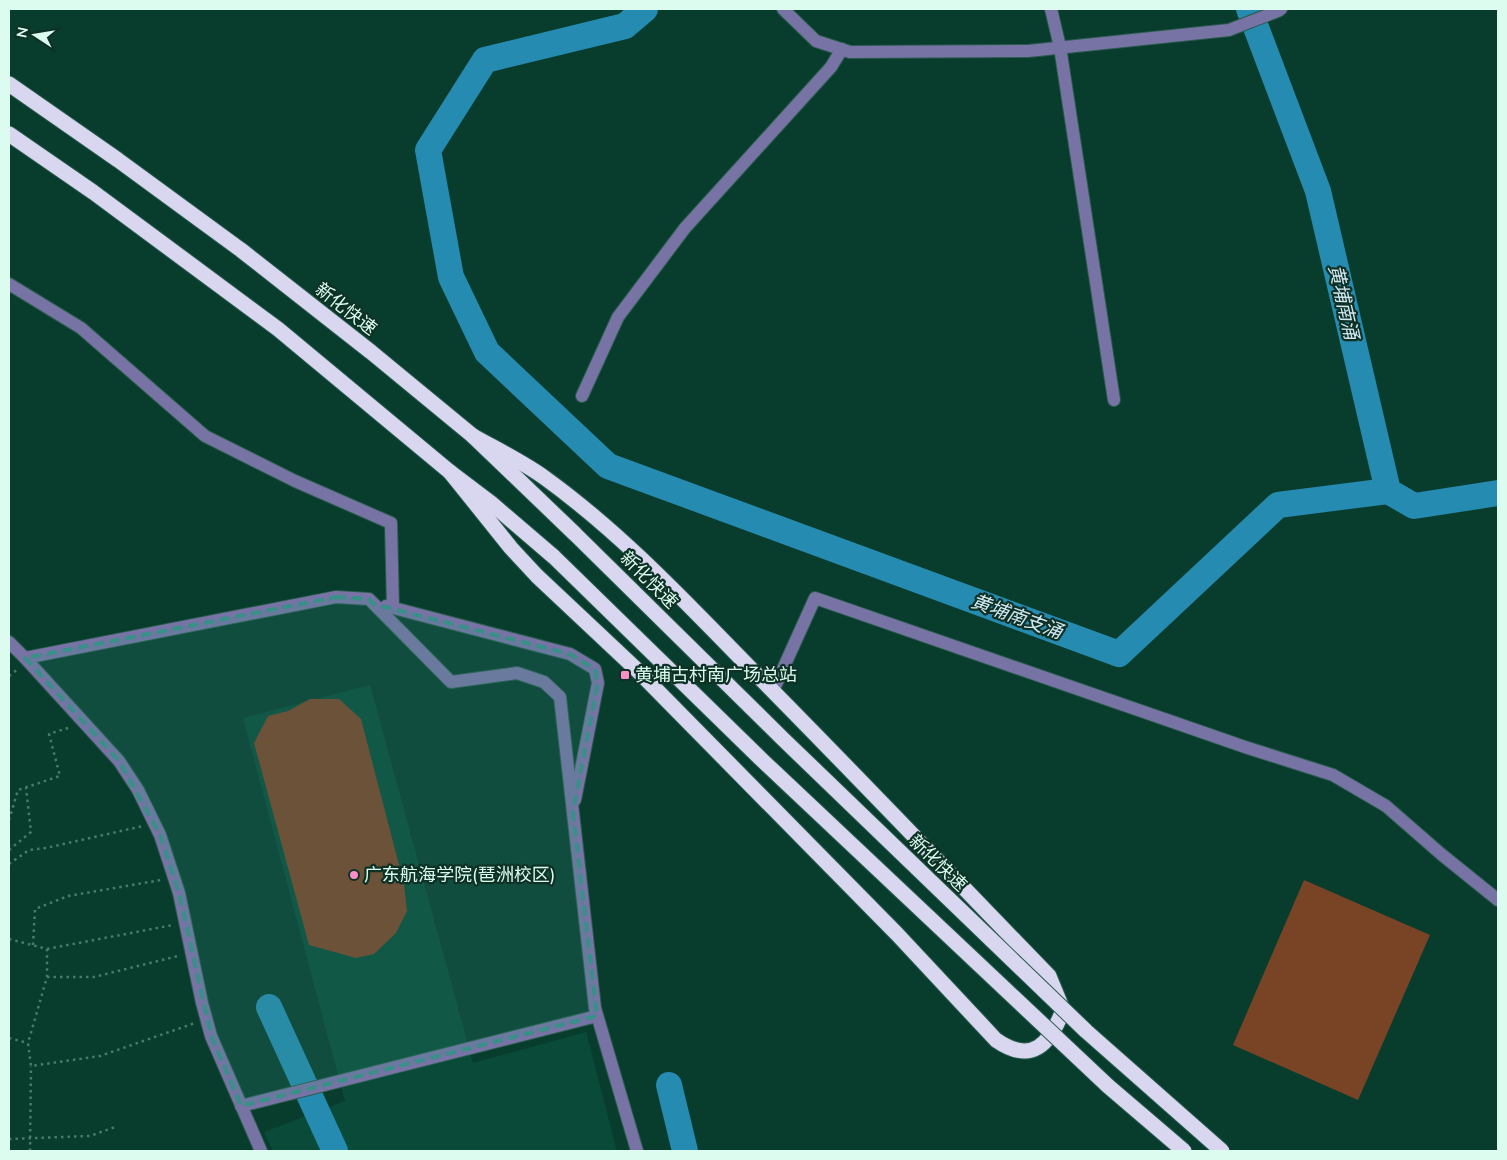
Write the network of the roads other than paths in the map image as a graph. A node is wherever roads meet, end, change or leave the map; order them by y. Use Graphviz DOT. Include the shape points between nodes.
graph roads {
  1 [pos="783,9"];
  2 [pos="1051,9"];
  3 [pos="1279,10"];
  4 [pos="1060,47"];
  5 [pos="842,49"];
  6 [pos="9,84"];
  7 [pos="9,134"];
  8 [pos="9,284"];
  9 [pos="582,396"];
  10 [pos="1114,400"];
  11 [pos="473,436"];
  12 [pos="450,472"];
  13 [pos="374,604"];
  14 [pos="393,608"];
  15 [pos="9,642"];
  16 [pos="25,658"];
  17 [pos="773,691"];
  18 [pos="573,812"];
  19 [pos="1498,900"];
  20 [pos="597,1016"];
  21 [pos="241,1106"];
  22 [pos="261,1151"];
  23 [pos="637,1151"];
  24 [pos="1184,1151"];
  25 [pos="1222,1151"];
  1 -- 5 [label="street" via="816,41"];
  2 -- 4 [label="street"];
  3 -- 4 [label="street" via="1229,30"];
  4 -- 5 [label="street" via="1028,51 850,52"];
  4 -- 10 [label="street"];
  5 -- 9 [label="street" via="831,67 685,228 618,317"];
  6 -- 11 [label="highway, 新化快速" via="241,250"];
  7 -- 12 [label="highway" via="278,329"];
  8 -- 14 [label="street" via="81,328 205,436 390,524"];
  11 -- 17 [label="highway" via="545,478 602,524 654,570"];
  11 -- 25 [label="highway, 新化快速, bridge" via="1086,1031"];
  12 -- 17 [label="highway" via="537,576 664,697 897,934 996,1040 1020,1051 1042,1045 1055,1031 1064,1010 1049,976"];
  12 -- 24 [label="highway, bridge" via="554,558 770,768 1108,1086"];
  13 -- 14 [label="street"];
  13 -- 16 [label="street" via="369,599 336,597"];
  13 -- 18 [label="street" via="451,682 517,674 544,682 560,697"];
  14 -- 18 [label="street" via="570,654 595,669 598,683"];
  15 -- 16 [label="street"];
  16 -- 21 [label="street" via="119,761 155,823 174,877 210,1036"];
  17 -- 19 [label="street" via="815,598 1245,747 1333,774 1386,806"];
  18 -- 20 [label="street"];
  20 -- 21 [label="street"];
  20 -- 23 [label="street"];
  21 -- 22 [label="street"];
}
